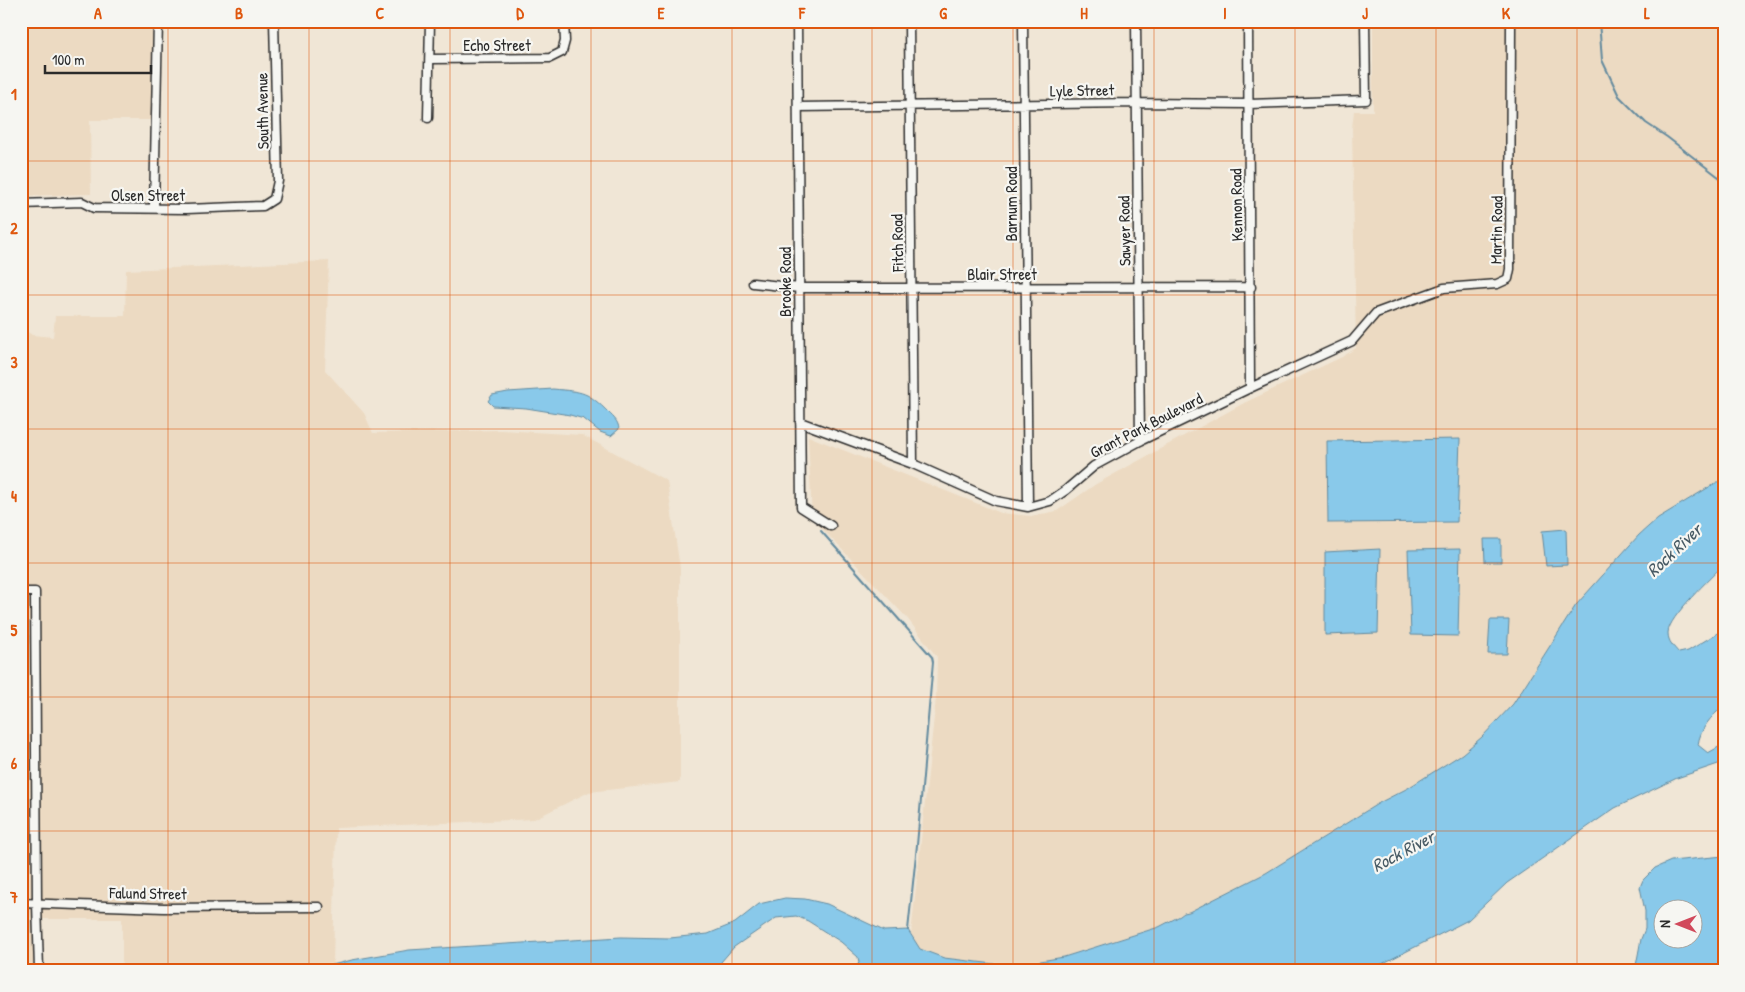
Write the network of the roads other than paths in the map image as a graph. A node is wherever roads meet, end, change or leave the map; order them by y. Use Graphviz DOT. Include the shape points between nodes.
graph roads {
  1 [pos="158,21"];
  2 [pos="274,21"];
  3 [pos="430,21"];
  4 [pos="564,21"];
  5 [pos="797,21"];
  6 [pos="909,21"];
  7 [pos="1023,21"];
  8 [pos="1136,21"];
  9 [pos="1248,21"];
  10 [pos="1365,21"];
  11 [pos="1511,21"];
  12 [pos="430,59"];
  13 [pos="1137,103"];
  14 [pos="1249,104"];
  15 [pos="1024,105"];
  16 [pos="909,106"];
  17 [pos="798,107"];
  18 [pos="428,118"];
  19 [pos="274,199"];
  20 [pos="21,204"];
  21 [pos="154,208"];
  22 [pos="753,283"];
  23 [pos="1139,286"];
  24 [pos="1025,287"];
  25 [pos="1251,287"];
  26 [pos="799,288"];
  27 [pos="911,288"];
  28 [pos="1362,330"];
  29 [pos="1250,388"];
  30 [pos="800,422"];
  31 [pos="1140,441"];
  32 [pos="913,464"];
  33 [pos="1028,507"];
  34 [pos="831,526"];
  35 [pos="21,592"];
  36 [pos="21,903"];
  37 [pos="37,903"];
  38 [pos="319,907"];
  39 [pos="39,970"];
  1 -- 21 [label="street"];
  2 -- 19 [label="street, South Avenue" via="278,181"];
  3 -- 12 [label="street"];
  4 -- 12 [label="street, Echo Street" via="562,52 550,58"];
  5 -- 17 [label="street, Brooke Road"];
  6 -- 16 [label="street, Fitch Road"];
  7 -- 15 [label="street, Barnum Road"];
  8 -- 13 [label="street, Sawyer Road"];
  9 -- 14 [label="street, Kennon Road"];
  10 -- 14 [label="street, Lyle Street" via="1366,100"];
  11 -- 28 [label="street, Martin Road" via="1508,279 1497,284 1444,288 1376,313"];
  12 -- 18 [label="street"];
  13 -- 14 [label="street, Lyle Street"];
  13 -- 15 [label="street, Lyle Street"];
  13 -- 23 [label="street, Sawyer Road"];
  14 -- 25 [label="street, Kennon Road"];
  15 -- 16 [label="street, Lyle Street"];
  15 -- 24 [label="street, Barnum Road"];
  16 -- 17 [label="street, Lyle Street"];
  16 -- 27 [label="street, Fitch Road"];
  17 -- 26 [label="street, Brooke Road"];
  19 -- 21 [label="street, Olsen Street" via="263,206"];
  20 -- 21 [label="street, Olsen Street" via="82,202 94,208"];
  22 -- 26 [label="street, Blair Street"];
  23 -- 24 [label="street, Blair Street"];
  23 -- 25 [label="street, Blair Street"];
  23 -- 31 [label="street, Sawyer Road"];
  24 -- 27 [label="street, Blair Street"];
  24 -- 33 [label="street, Barnum Road"];
  25 -- 29 [label="street, Kennon Road"];
  26 -- 27 [label="street, Blair Street"];
  26 -- 30 [label="street, Brooke Road"];
  27 -- 32 [label="street, Fitch Road"];
  28 -- 29 [label="street, Grant Park Boulevard" via="1352,341"];
  29 -- 31 [label="street, Grant Park Boulevard"];
  30 -- 32 [label="street, Grant Park Boulevard"];
  30 -- 34 [label="street, Brooke Road" via="800,507"];
  31 -- 33 [label="street, Grant Park Boulevard" via="1094,466 1050,501"];
  32 -- 33 [label="street, Grant Park Boulevard" via="996,501"];
  35 -- 37 [label="street" via="35,592"];
  36 -- 37 [label="street, Falund Street"];
  37 -- 38 [label="street, Falund Street" via="164,908"];
  37 -- 39 [label="street"];
}
